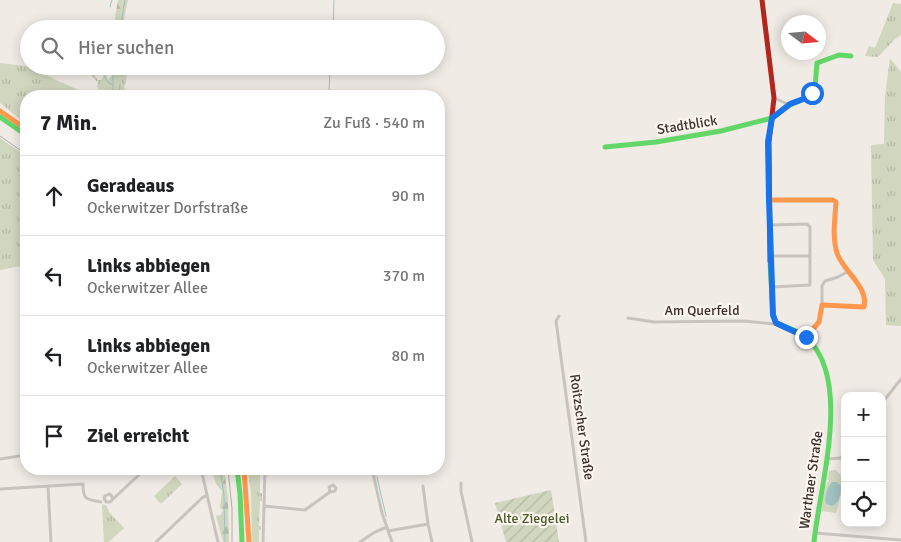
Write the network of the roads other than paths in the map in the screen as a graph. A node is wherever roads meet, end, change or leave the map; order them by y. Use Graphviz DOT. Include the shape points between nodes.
graph roads {
  1 [pos="762,0"];
  2 [pos="851,56"];
  3 [pos="774,98"];
  4 [pos="790,104"];
  5 [pos="0,106"];
  6 [pos="0,111"];
  7 [pos="0,117"];
  8 [pos="772,118"];
  9 [pos="14,120"];
  10 [pos="20,124"];
  11 [pos="20,131"];
  12 [pos="605,147"];
  13 [pos="769,200"];
  14 [pos="769,225"];
  15 [pos="770,256"];
  16 [pos="810,256"];
  17 [pos="846,272"];
  18 [pos="772,287"];
  19 [pos="822,305"];
  20 [pos="558,316"];
  21 [pos="628,318"];
  22 [pos="776,323"];
  23 [pos="806,337"];
  24 [pos="901,379"];
  25 [pos="886,398"];
  26 [pos="20,456"];
  27 [pos="841,457"];
  28 [pos="0,459"];
  29 [pos="828,459"];
  30 [pos="138,475"];
  31 [pos="202,475"];
  32 [pos="238,475"];
  33 [pos="245,475"];
  34 [pos="264,475"];
  35 [pos="374,475"];
  36 [pos="462,483"];
  37 [pos="48,486"];
  38 [pos="423,486"];
  39 [pos="0,489"];
  40 [pos="330,492"];
  41 [pos="207,495"];
  42 [pos="112,499"];
  43 [pos="102,502"];
  44 [pos="264,506"];
  45 [pos="428,524"];
  46 [pos="388,529"];
  47 [pos="814,533"];
  48 [pos="901,540"];
  49 [pos="52,542"];
  50 [pos="156,542"];
  51 [pos="218,542"];
  52 [pos="242,542"];
  53 [pos="249,542"];
  54 [pos="264,542"];
  55 [pos="360,542"];
  56 [pos="392,542"];
  57 [pos="432,542"];
  58 [pos="472,542"];
  59 [pos="586,542"];
  60 [pos="814,542"];
  1 -- 3 [label="main road"];
  2 -- 4 [label="main road" via="839,55 817,63 812,93"];
  3 -- 4 [label="street"];
  3 -- 8 [label="main road"];
  4 -- 8 [label="main road"];
  5 -- 9 [label="main road"];
  6 -- 9 [label="main road"];
  7 -- 11 [label="main road"];
  8 -- 12 [label="main road, Stadtblick" via="721,131"];
  8 -- 13 [label="main road" via="768,142"];
  9 -- 10 [label="main road"];
  13 -- 14 [label="main road"];
  13 -- 17 [label="main road" via="823,199 836,202 836,251"];
  14 -- 15 [label="main road"];
  14 -- 16 [label="street" via="809,225"];
  15 -- 16 [label="street"];
  15 -- 18 [label="main road"];
  16 -- 18 [label="street" via="810,285"];
  17 -- 19 [label="street" via="825,281"];
  17 -- 19 [label="main road" via="863,292 865,306"];
  18 -- 22 [label="main road"];
  19 -- 23 [label="main road" via="819,322"];
  20 -- 59 [label="street, Roitzscher Straße" via="556,321"];
  21 -- 22 [label="street, Am Querfeld" via="681,323"];
  22 -- 23 [label="main road"];
  23 -- 29 [label="main road, Warthaer Straße" via="819,354 828,380"];
  24 -- 25 [label="street"];
  26 -- 28 [label="street"];
  27 -- 29 [label="street"];
  29 -- 47 [label="main road, Warthaer Straße"];
  30 -- 42 [label="street"];
  31 -- 41 [label="street"];
  32 -- 52 [label="main road"];
  33 -- 53 [label="main road"];
  34 -- 44 [label="street"];
  35 -- 46 [label="street"];
  36 -- 58 [label="street"];
  37 -- 39 [label="street"];
  37 -- 43 [label="street" via="83,484 85,498"];
  37 -- 49 [label="street"];
  38 -- 45 [label="street"];
  40 -- 44 [label="street" via="304,511"];
  41 -- 50 [label="street"];
  41 -- 51 [label="street"];
  44 -- 54 [label="street"];
  45 -- 46 [label="street"];
  45 -- 57 [label="street"];
  46 -- 55 [label="street" via="375,532"];
  46 -- 56 [label="street"];
  47 -- 48 [label="street"];
  47 -- 60 [label="main road, Warthaer Straße"];
}
